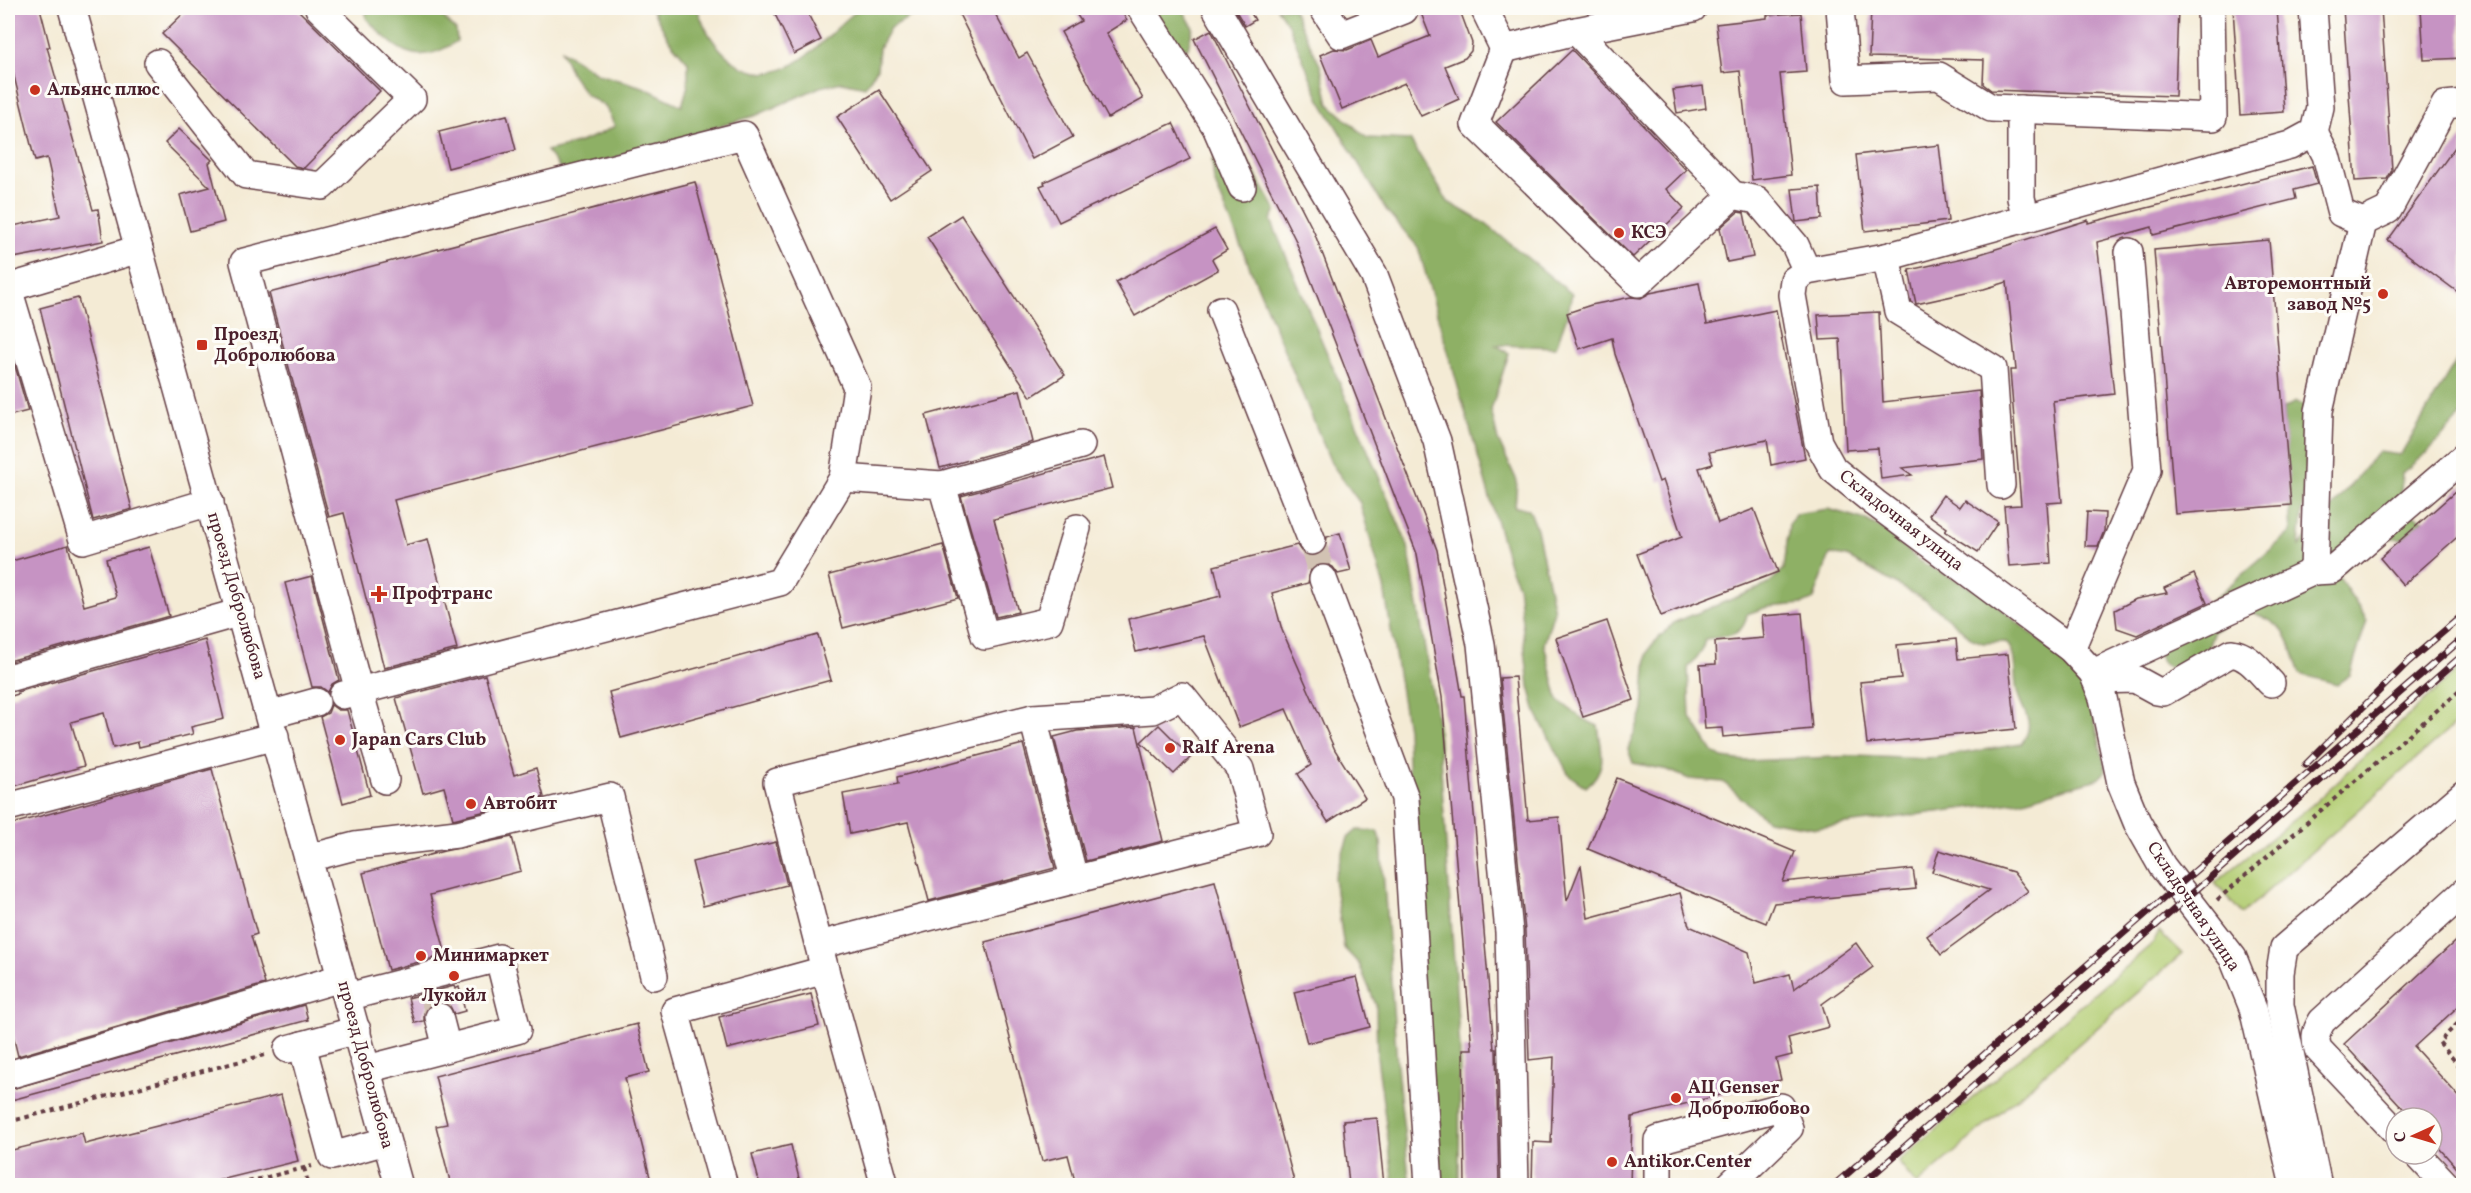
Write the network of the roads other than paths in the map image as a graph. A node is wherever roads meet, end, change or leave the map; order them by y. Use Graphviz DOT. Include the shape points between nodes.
graph roads {
  1 [pos="72,8"];
  2 [pos="320,8"];
  3 [pos="1141,8"];
  4 [pos="1216,8"];
  5 [pos="1323,8"];
  6 [pos="1484,8"];
  7 [pos="1693,8"];
  8 [pos="1840,8"];
  9 [pos="2211,8"];
  10 [pos="2313,8"];
  11 [pos="1404,10"];
  12 [pos="1576,31"];
  13 [pos="1504,49"];
  14 [pos="158,63"];
  15 [pos="2463,103"];
  16 [pos="2021,109"];
  17 [pos="2314,132"];
  18 [pos="1242,187"];
  19 [pos="1733,195"];
  20 [pos="2026,218"];
  21 [pos="2363,222"];
  22 [pos="139,249"];
  23 [pos="2129,252"];
  24 [pos="1886,257"];
  25 [pos="1807,271"];
  26 [pos="1221,310"];
  27 [pos="1081,445"];
  28 [pos="2463,457"];
  29 [pos="843,478"];
  30 [pos="942,485"];
  31 [pos="2001,485"];
  32 [pos="210,502"];
  33 [pos="1077,528"];
  34 [pos="1312,541"];
  35 [pos="2314,571"];
  36 [pos="1323,579"];
  37 [pos="241,612"];
  38 [pos="2071,649"];
  39 [pos="2095,676"];
  40 [pos="8,678"];
  41 [pos="2271,682"];
  42 [pos="351,693"];
  43 [pos="316,702"];
  44 [pos="1033,718"];
  45 [pos="272,725"];
  46 [pos="385,780"];
  47 [pos="2463,794"];
  48 [pos="8,807"];
  49 [pos="309,858"];
  50 [pos="1074,878"];
  51 [pos="2463,892"];
  52 [pos="822,958"];
  53 [pos="654,976"];
  54 [pos="344,988"];
  55 [pos="434,996"];
  56 [pos="357,1030"];
  57 [pos="447,1048"];
  58 [pos="367,1069"];
  59 [pos="8,1075"];
  60 [pos="2384,1119"];
  61 [pos="386,1141"];
  62 [pos="2428,1166"];
  63 [pos="399,1185"];
  64 [pos="724,1185"];
  65 [pos="885,1185"];
  66 [pos="1429,1185"];
  67 [pos="1515,1185"];
  68 [pos="1658,1185"];
  69 [pos="1729,1185"];
  70 [pos="2294,1185"];
  71 [pos="2318,1185"];
  72 [pos="2446,1185"];
  1 -- 22 [label="street, проезд Добролюбова"];
  2 -- 14 [label="street" via="412,99 322,186 246,175"];
  3 -- 18 [label="street" via="1216,127"];
  4 -- 67 [label="street" via="1374,275 1437,441 1481,644 1509,932"];
  5 -- 11 [label="street" via="1341,35"];
  6 -- 13 [label="street"];
  7 -- 12 [label="street"];
  8 -- 16 [label="street" via="1846,80 1939,76 1991,108"];
  9 -- 16 [label="street" via="2214,117"];
  10 -- 17 [label="street" via="2320,106"];
  12 -- 13 [label="street"];
  12 -- 19 [label="street"];
  13 -- 19 [label="street" via="1475,124 1638,283"];
  15 -- 21 [label="street" via="2445,105 2388,210"];
  16 -- 20 [label="street" via="2021,198"];
  17 -- 20 [label="street" via="2290,145"];
  17 -- 21 [label="street" via="2326,155 2340,213"];
  19 -- 25 [label="street" via="1756,200 1795,244"];
  20 -- 24 [label="street"];
  21 -- 35 [label="street" via="2319,411"];
  22 -- 32 [label="street, проезд Добролюбова"];
  22 -- 32 [label="street" via="8,288 83,540"];
  23 -- 38 [label="street" via="2147,470"];
  24 -- 25 [label="street"];
  24 -- 31 [label="street" via="1898,311 1993,369"];
  25 -- 38 [label="street, Складочная улица" via="1794,280 1792,296 1818,442 1833,469"];
  26 -- 34 [label="street"];
  27 -- 30 [label="street"];
  28 -- 35 [label="street" via="2332,570"];
  29 -- 30 [label="street"];
  29 -- 42 [label="street" via="780,582"];
  29 -- 42 [label="street" via="857,387 744,135 244,262"];
  30 -- 33 [label="street" via="985,636 1049,621"];
  32 -- 37 [label="street, проезд Добролюбова"];
  35 -- 39 [label="street"];
  36 -- 66 [label="street" via="1405,798"];
  37 -- 40 [label="street"];
  37 -- 45 [label="street, проезд Добролюбова"];
  38 -- 39 [label="street, Складочная улица"];
  39 -- 41 [label="street" via="2134,679 2163,692 2231,653 2247,658"];
  39 -- 70 [label="street, Складочная улица" via="2121,783 2132,811 2162,866 2233,958 2253,1008"];
  42 -- 46 [label="street"];
  43 -- 45 [label="street"];
  44 -- 50 [label="street"];
  44 -- 50 [label="street" via="1153,710 1182,696 1240,769 1257,833"];
  44 -- 52 [label="street" via="777,782"];
  45 -- 48 [label="street"];
  45 -- 49 [label="street, проезд Добролюбова"];
  47 -- 71 [label="street" via="2284,948 2280,1005"];
  49 -- 53 [label="street" via="355,846 457,834 610,796"];
  49 -- 54 [label="street, проезд Добролюбова"];
  50 -- 52 [label="street"];
  51 -- 60 [label="street" via="2322,1021 2316,1031 2318,1049"];
  52 -- 64 [label="street" via="675,1011"];
  52 -- 65 [label="street"];
  54 -- 55 [label="street"];
  54 -- 56 [label="street, проезд Добролюбова"];
  54 -- 59 [label="street"];
  55 -- 57 [label="street"];
  55 -- 57 [label="street" via="499,958 517,1030"];
  56 -- 58 [label="street, проезд Добролюбова"];
  56 -- 61 [label="street" via="295,1047 332,1156"];
  57 -- 58 [label="street"];
  58 -- 61 [label="street, проезд Добролюбова"];
  61 -- 63 [label="street, проезд Добролюбова"];
  62 -- 72 [label="street"];
  68 -- 69 [label="street" via="1658,1140 1781,1107 1789,1128"];
}
